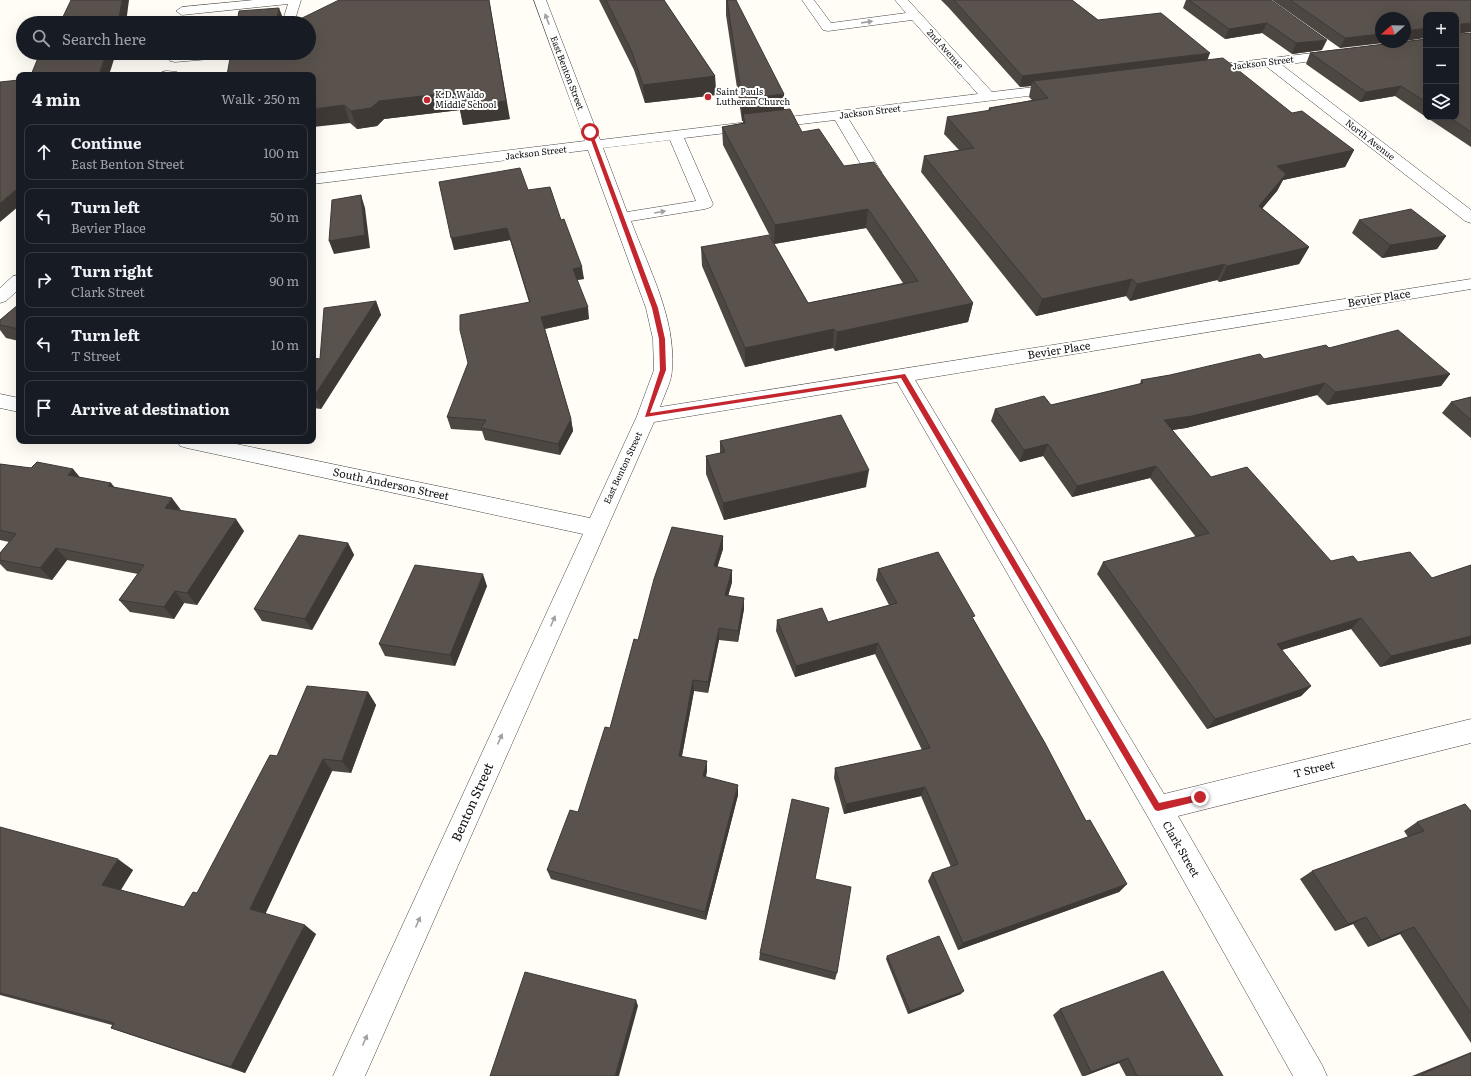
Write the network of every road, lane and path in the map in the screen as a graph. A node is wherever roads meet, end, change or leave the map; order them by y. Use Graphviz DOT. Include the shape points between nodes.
graph roads {
  1 [pos="290,0"];
  2 [pos="295,0"];
  3 [pos="540,0"];
  4 [pos="808,0"];
  5 [pos="901,0"];
  6 [pos="233,3"];
  7 [pos="182,11"];
  8 [pos="290,16"];
  9 [pos="915,16"];
  10 [pos="1322,43"];
  11 [pos="174,60"];
  12 [pos="1270,62"];
  13 [pos="172,72"];
  14 [pos="1192,72"];
  15 [pos="1075,86"];
  16 [pos="989,97"];
  17 [pos="840,116"];
  18 [pos="676,136"];
  19 [pos="595,146"];
  20 [pos="874,173"];
  21 [pos="316,179"];
  22 [pos="622,218"];
  23 [pos="1471,218"];
  24 [pos="16,283"];
  25 [pos="1471,284"];
  26 [pos="0,296"];
  27 [pos="903,376"];
  28 [pos="0,401"];
  29 [pos="16,404"];
  30 [pos="647,416"];
  31 [pos="202,444"];
  32 [pos="595,528"];
  33 [pos="1471,731"];
  34 [pos="1158,808"];
  35 [pos="349,1076"];
  36 [pos="1311,1076"];
  1 -- 6 [label="street"];
  2 -- 8 [label="street"];
  19 -- 3 [label="street, East Benton Street, one-way"];
  4 -- 9 [label="street, one-way" via="828,27"];
  5 -- 9 [label="street, 2nd Avenue"];
  6 -- 7 [label="street"];
  9 -- 16 [label="street, 2nd Avenue"];
  10 -- 12 [label="street, Jackson Street" via="1344,53"];
  11 -- 13 [label="street"];
  12 -- 14 [label="street, Jackson Street"];
  12 -- 23 [label="street, North Avenue"];
  15 -- 16 [label="street, Jackson Street"];
  16 -- 17 [label="street, Jackson Street"];
  17 -- 18 [label="street, Jackson Street"];
  17 -- 20 [label="street"];
  18 -- 19 [label="street, Jackson Street"];
  22 -- 18 [label="street, one-way" via="705,204"];
  19 -- 21 [label="street, Jackson Street"];
  19 -- 22 [label="street, East Benton Street"];
  22 -- 30 [label="street, East Benton Street" via="655,308 662,339 663,370"];
  24 -- 26 [label="street"];
  25 -- 27 [label="street, Bevier Place"];
  27 -- 30 [label="street, Bevier Place"];
  27 -- 34 [label="street, Clark Street"];
  28 -- 29 [label="street"];
  30 -- 32 [label="street, East Benton Street"];
  31 -- 32 [label="street, South Anderson Street"];
  35 -- 32 [label="street, Benton Street, one-way"];
  33 -- 34 [label="street, T Street"];
  34 -- 36 [label="street, Clark Street"];
}
